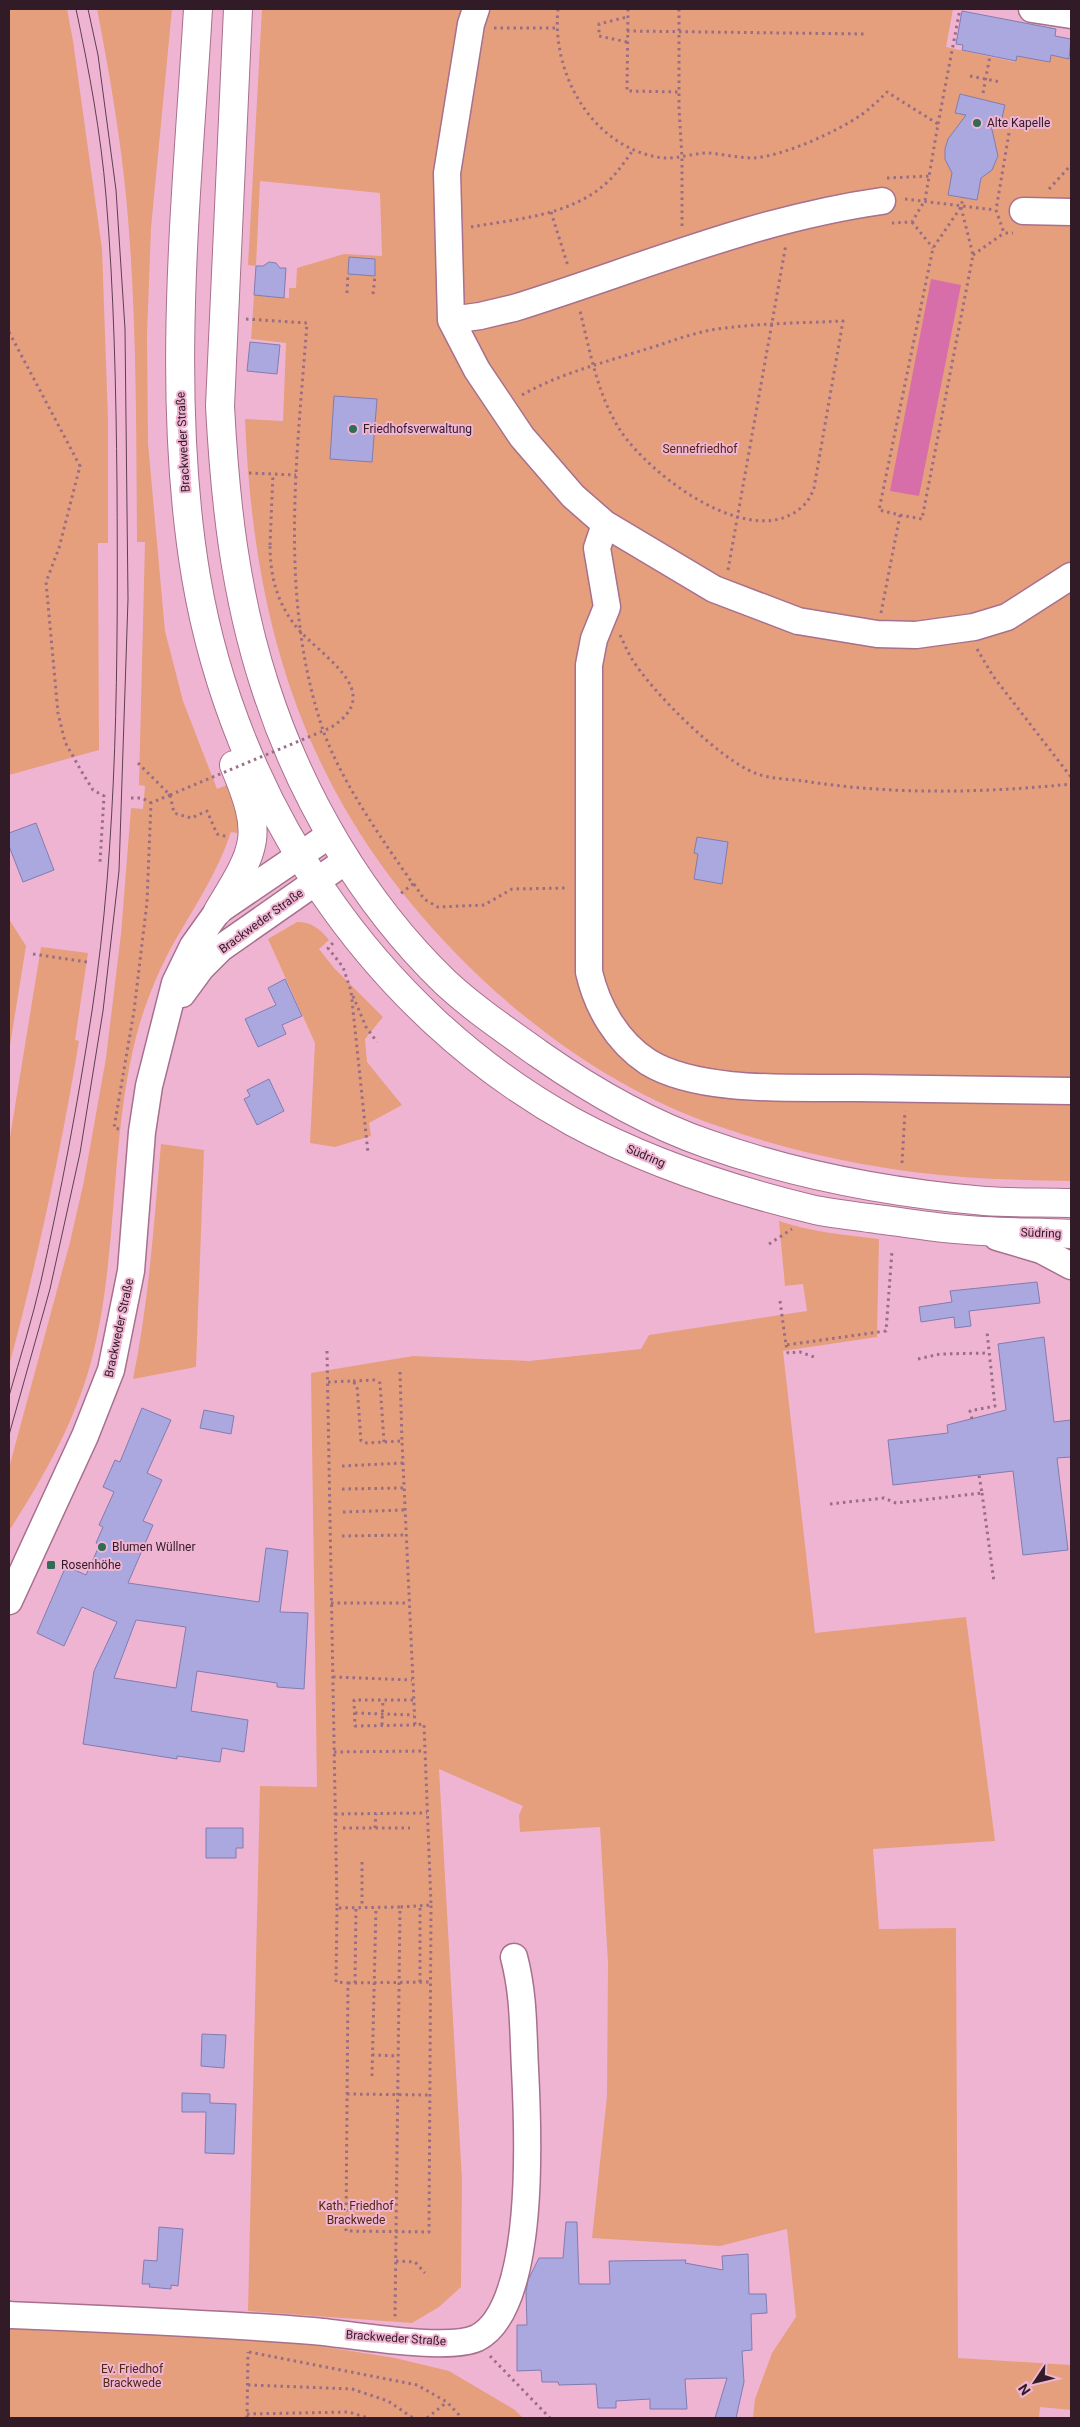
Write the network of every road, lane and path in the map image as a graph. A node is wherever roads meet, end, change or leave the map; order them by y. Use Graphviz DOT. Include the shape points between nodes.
graph roads {
  1 [pos="198,9"];
  2 [pos="238,9"];
  3 [pos="558,9"];
  4 [pos="628,9"];
  5 [pos="680,9"];
  6 [pos="960,9"];
  7 [pos="1032,9"];
  8 [pos="1071,15"];
  9 [pos="473,17"];
  10 [pos="628,17"];
  11 [pos="556,28"];
  12 [pos="627,31"];
  13 [pos="679,32"];
  14 [pos="866,34"];
  15 [pos="627,42"];
  16 [pos="990,56"];
  17 [pos="970,76"];
  18 [pos="986,79"];
  19 [pos="1001,82"];
  20 [pos="679,92"];
  21 [pos="983,93"];
  22 [pos="938,124"];
  23 [pos="1009,132"];
  24 [pos="633,150"];
  25 [pos="682,158"];
  26 [pos="963,197"];
  27 [pos="925,200"];
  28 [pos="882,202"];
  29 [pos="961,207"];
  30 [pos="996,210"];
  31 [pos="1023,211"];
  32 [pos="551,212"];
  33 [pos="1071,212"];
  34 [pos="782,221"];
  35 [pos="912,222"];
  36 [pos="682,227"];
  37 [pos="449,230"];
  38 [pos="1004,233"];
  39 [pos="933,248"];
  40 [pos="973,255"];
  41 [pos="348,274"];
  42 [pos="375,276"];
  43 [pos="575,289"];
  44 [pos="346,293"];
  45 [pos="373,294"];
  46 [pos="244,318"];
  47 [pos="451,320"];
  48 [pos="772,324"];
  49 [pos="9,333"];
  50 [pos="594,365"];
  51 [pos="501,407"];
  52 [pos="243,473"];
  53 [pos="274,474"];
  54 [pos="296,476"];
  55 [pos="900,514"];
  56 [pos="737,517"];
  57 [pos="606,524"];
  58 [pos="1071,576"];
  59 [pos="196,578"];
  60 [pos="724,593"];
  61 [pos="607,607"];
  62 [pos="974,627"];
  63 [pos="877,634"];
  64 [pos="138,763"];
  65 [pos="1071,777"];
  66 [pos="1071,784"];
  67 [pos="170,795"];
  68 [pos="131,798"];
  69 [pos="151,803"];
  70 [pos="331,834"];
  71 [pos="231,838"];
  72 [pos="299,855"];
  73 [pos="347,860"];
  74 [pos="100,862"];
  75 [pos="316,881"];
  76 [pos="414,884"];
  77 [pos="588,888"];
  78 [pos="400,894"];
  79 [pos="218,911"];
  80 [pos="334,942"];
  81 [pos="33,954"];
  82 [pos="87,962"];
  83 [pos="351,991"];
  84 [pos="160,1037"];
  85 [pos="377,1042"];
  86 [pos="906,1089"];
  87 [pos="1071,1091"];
  88 [pos="125,1130"];
  89 [pos="368,1153"];
  90 [pos="902,1162"];
  91 [pos="1071,1203"];
  92 [pos="793,1228"];
  93 [pos="957,1230"];
  94 [pos="1071,1234"];
  95 [pos="769,1244"];
  96 [pos="892,1251"];
  97 [pos="1071,1266"];
  98 [pos="780,1300"];
  99 [pos="987,1332"];
  100 [pos="786,1345"];
  101 [pos="327,1351"];
  102 [pos="989,1353"];
  103 [pos="814,1357"];
  104 [pos="918,1359"];
  105 [pos="400,1372"];
  106 [pos="352,1381"];
  107 [pos="328,1382"];
  108 [pos="972,1419"];
  109 [pos="402,1441"];
  110 [pos="384,1442"];
  111 [pos="403,1462"];
  112 [pos="342,1466"];
  113 [pos="979,1475"];
  114 [pos="404,1488"];
  115 [pos="342,1489"];
  116 [pos="982,1493"];
  117 [pos="830,1504"];
  118 [pos="405,1510"];
  119 [pos="342,1512"];
  120 [pos="406,1535"];
  121 [pos="342,1536"];
  122 [pos="994,1582"];
  123 [pos="9,1600"];
  124 [pos="332,1603"];
  125 [pos="409,1603"];
  126 [pos="333,1678"];
  127 [pos="412,1680"];
  128 [pos="383,1699"];
  129 [pos="413,1700"];
  130 [pos="355,1714"];
  131 [pos="383,1714"];
  132 [pos="414,1715"];
  133 [pos="382,1725"];
  134 [pos="414,1725"];
  135 [pos="425,1751"];
  136 [pos="334,1752"];
  137 [pos="428,1813"];
  138 [pos="335,1814"];
  139 [pos="376,1814"];
  140 [pos="343,1828"];
  141 [pos="375,1828"];
  142 [pos="410,1828"];
  143 [pos="362,1862"];
  144 [pos="432,1905"];
  145 [pos="420,1906"];
  146 [pos="356,1907"];
  147 [pos="362,1907"];
  148 [pos="376,1907"];
  149 [pos="400,1907"];
  150 [pos="337,1908"];
  151 [pos="514,1957"];
  152 [pos="374,1982"];
  153 [pos="399,1982"];
  154 [pos="420,1982"];
  155 [pos="432,1982"];
  156 [pos="348,1983"];
  157 [pos="355,1983"];
  158 [pos="372,2055"];
  159 [pos="398,2056"];
  160 [pos="372,2076"];
  161 [pos="347,2094"];
  162 [pos="397,2095"];
  163 [pos="431,2095"];
  164 [pos="396,2231"];
  165 [pos="396,2261"];
  166 [pos="425,2273"];
  167 [pos="9,2315"];
  168 [pos="475,2339"];
  169 [pos="395,2340"];
  170 [pos="240,2350"];
  171 [pos="249,2352"];
  172 [pos="248,2385"];
  173 [pos="447,2402"];
  174 [pos="247,2416"];
  175 [pos="459,2417"];
  176 [pos="368,2418"];
  177 [pos="413,2418"];
  178 [pos="427,2418"];
  179 [pos="463,2418"];
  180 [pos="550,2418"];
  1 -- 59 [label="main road, Brackweder Straße" via="185,225 180,383 182,458"];
  2 -- 70 [label="main road" via="221,396 227,503 239,588 265,686 295,762"];
  3 -- 11 [label="path"];
  4 -- 10 [label="path"];
  5 -- 13 [label="path"];
  6 -- 22 [label="path"];
  7 -- 8 [label="street"];
  9 -- 11 [label="path" via="497,29"];
  9 -- 37 [label="street" via="447,173"];
  10 -- 12 [label="path"];
  10 -- 15 [label="path" via="599,24 599,36"];
  11 -- 24 [label="path" via="561,57 572,88 589,116"];
  12 -- 13 [label="path"];
  12 -- 15 [label="path"];
  13 -- 14 [label="path"];
  13 -- 20 [label="path"];
  15 -- 20 [label="path" via="627,91"];
  16 -- 18 [label="path"];
  17 -- 18 [label="path"];
  18 -- 19 [label="path"];
  18 -- 21 [label="path"];
  20 -- 25 [label="path"];
  22 -- 25 [label="path" via="887,92 861,115 780,154 752,158 705,153"];
  22 -- 27 [label="path"];
  23 -- 30 [label="path"];
  24 -- 25 [label="path" via="663,158"];
  24 -- 32 [label="path" via="603,186"];
  25 -- 36 [label="path"];
  26 -- 29 [label="path"];
  27 -- 28 [label="path"];
  27 -- 29 [label="path"];
  28 -- 34 [label="street"];
  29 -- 30 [label="path"];
  29 -- 39 [label="path"];
  29 -- 40 [label="path"];
  30 -- 31 [label="path"];
  31 -- 33 [label="street"];
  32 -- 37 [label="path"];
  32 -- 43 [label="path"];
  34 -- 43 [label="street" via="687,249"];
  34 -- 48 [label="path" via="786,240"];
  35 -- 39 [label="path"];
  37 -- 47 [label="street"];
  38 -- 40 [label="path"];
  39 -- 55 [label="path" via="878,510"];
  40 -- 55 [label="path" via="922,519"];
  41 -- 44 [label="path"];
  42 -- 45 [label="path"];
  43 -- 47 [label="street" via="497,313"];
  43 -- 50 [label="path"];
  46 -- 54 [label="path" via="307,323"];
  47 -- 51 [label="street"];
  48 -- 50 [label="path" via="695,333"];
  48 -- 56 [label="path"];
  48 -- 56 [label="path" via="843,321 814,488 806,503 794,514 779,519 759,521"];
  49 -- 74 [label="path" via="80,466 59,548 46,582 58,713 66,742 83,774 93,790 104,796"];
  50 -- 51 [label="path" via="533,389"];
  50 -- 56 [label="path" via="604,399 620,430 646,462 671,483"];
  51 -- 57 [label="street" via="522,437 573,496"];
  52 -- 53 [label="path"];
  53 -- 54 [label="path"];
  53 -- 67 [label="path, bridge" via="270,570 283,607 294,625 342,671 351,685 354,699 350,712 330,728"];
  54 -- 76 [label="path" via="298,618 308,675 322,726 378,834"];
  55 -- 63 [label="path"];
  56 -- 60 [label="path"];
  57 -- 60 [label="street"];
  57 -- 61 [label="street" via="597,548"];
  58 -- 62 [label="street" via="1007,617"];
  59 -- 72 [label="main road, Brackweder Straße" via="214,656 233,715 270,800"];
  59 -- 79 [label="main road" via="195,656 215,717 249,800 254,835 243,870"];
  60 -- 63 [label="street" via="798,621"];
  61 -- 66 [label="path" via="632,659 664,699 727,758 756,774 840,787 925,790 1001,791"];
  61 -- 77 [label="street" via="594,639 589,665"];
  62 -- 63 [label="street" via="916,635"];
  62 -- 65 [label="path" via="975,646 993,676"];
  64 -- 67 [label="path"];
  67 -- 69 [label="path"];
  67 -- 71 [label="path" via="174,813 191,818 207,811 217,834"];
  68 -- 69 [label="path" via="142,798"];
  69 -- 88 [label="path" via="144,921 134,1010 114,1128"];
  70 -- 72 [label="street, Brackweder Straße"];
  70 -- 73 [label="main road"];
  72 -- 75 [label="main road, Brackweder Straße"];
  72 -- 79 [label="street, Brackweder Straße"];
  73 -- 75 [label="street, Brackweder Straße"];
  73 -- 91 [label="main road" via="417,953 479,1012 591,1089 632,1112 709,1145 808,1174 986,1201"];
  75 -- 84 [label="street, Brackweder Straße" via="221,948 201,968 185,988"];
  75 -- 93 [label="main road, Südring" via="351,931 388,975 426,1012 494,1070 574,1122 661,1164 745,1192 820,1211"];
  76 -- 77 [label="path" via="424,899 438,907 484,905 512,889"];
  76 -- 78 [label="path"];
  77 -- 86 [label="street" via="589,972 593,992 617,1033 648,1062 707,1082 760,1087"];
  79 -- 84 [label="street, Brackweder Straße" via="193,946 175,982"];
  80 -- 83 [label="path" via="328,948 343,967"];
  81 -- 82 [label="path"];
  83 -- 85 [label="path" via="366,1027"];
  83 -- 89 [label="path"];
  84 -- 123 [label="street, Brackweder Straße" via="142,1132 131,1271 111,1370 85,1436"];
  86 -- 87 [label="street"];
  86 -- 90 [label="path"];
  92 -- 95 [label="path"];
  93 -- 94 [label="main road, Südring"];
  93 -- 97 [label="street" via="1012,1240 1042,1250"];
  96 -- 100 [label="path" via="886,1331"];
  98 -- 100 [label="path"];
  99 -- 102 [label="path"];
  100 -- 103 [label="path" via="788,1353 800,1352"];
  101 -- 107 [label="path"];
  102 -- 104 [label="path" via="940,1354"];
  102 -- 108 [label="path" via="995,1406 970,1411"];
  105 -- 109 [label="path"];
  106 -- 107 [label="path"];
  106 -- 110 [label="path" via="357,1385 361,1441"];
  106 -- 110 [label="path" via="374,1380 380,1383"];
  107 -- 124 [label="path"];
  109 -- 110 [label="path"];
  109 -- 111 [label="path"];
  111 -- 112 [label="path"];
  111 -- 114 [label="path"];
  113 -- 116 [label="path"];
  114 -- 115 [label="path"];
  114 -- 118 [label="path"];
  116 -- 117 [label="path" via="896,1503 884,1498"];
  116 -- 122 [label="path"];
  118 -- 119 [label="path"];
  118 -- 120 [label="path"];
  120 -- 121 [label="path"];
  120 -- 125 [label="path"];
  124 -- 125 [label="path"];
  124 -- 126 [label="path"];
  125 -- 127 [label="path"];
  126 -- 127 [label="path"];
  126 -- 136 [label="path"];
  127 -- 129 [label="path"];
  128 -- 129 [label="path"];
  128 -- 130 [label="path" via="354,1700"];
  128 -- 131 [label="path"];
  129 -- 132 [label="path"];
  130 -- 131 [label="path"];
  130 -- 133 [label="path" via="355,1726"];
  131 -- 132 [label="path"];
  131 -- 133 [label="path"];
  132 -- 134 [label="path"];
  133 -- 134 [label="path"];
  134 -- 135 [label="path" via="424,1724"];
  135 -- 136 [label="path"];
  135 -- 137 [label="path"];
  136 -- 138 [label="path"];
  137 -- 139 [label="path"];
  137 -- 144 [label="path"];
  138 -- 139 [label="path"];
  138 -- 150 [label="path"];
  139 -- 141 [label="path"];
  140 -- 141 [label="path"];
  141 -- 142 [label="path"];
  143 -- 147 [label="path"];
  144 -- 145 [label="path"];
  144 -- 155 [label="path"];
  145 -- 149 [label="path"];
  145 -- 154 [label="path"];
  146 -- 147 [label="path"];
  146 -- 150 [label="path"];
  146 -- 157 [label="path"];
  147 -- 148 [label="path"];
  148 -- 149 [label="path"];
  148 -- 152 [label="path"];
  149 -- 153 [label="path"];
  150 -- 156 [label="path" via="336,1982"];
  151 -- 168 [label="street" via="521,1985 528,2137 526,2215 508,2297 498,2319 486,2333"];
  152 -- 153 [label="path"];
  152 -- 157 [label="path"];
  152 -- 158 [label="path"];
  153 -- 154 [label="path"];
  153 -- 159 [label="path"];
  154 -- 155 [label="path"];
  155 -- 163 [label="path"];
  156 -- 157 [label="path"];
  156 -- 161 [label="path"];
  158 -- 159 [label="path"];
  158 -- 160 [label="path"];
  159 -- 162 [label="path"];
  161 -- 162 [label="path"];
  161 -- 164 [label="path" via="346,2231"];
  162 -- 163 [label="path"];
  162 -- 164 [label="path"];
  163 -- 164 [label="path" via="429,2232"];
  164 -- 165 [label="path"];
  165 -- 166 [label="path" via="415,2262"];
  165 -- 169 [label="path"];
  167 -- 169 [label="street, Brackweder Straße" via="240,2326"];
  168 -- 169 [label="street, Brackweder Straße" via="458,2343"];
  168 -- 180 [label="path"];
  170 -- 171 [label="path"];
  171 -- 172 [label="path"];
  171 -- 173 [label="path" via="417,2385"];
  172 -- 174 [label="path"];
  172 -- 177 [label="path" via="352,2389 388,2401"];
  173 -- 175 [label="path"];
  173 -- 178 [label="path"];
  174 -- 176 [label="path" via="348,2412"];
  175 -- 179 [label="path"];
}
